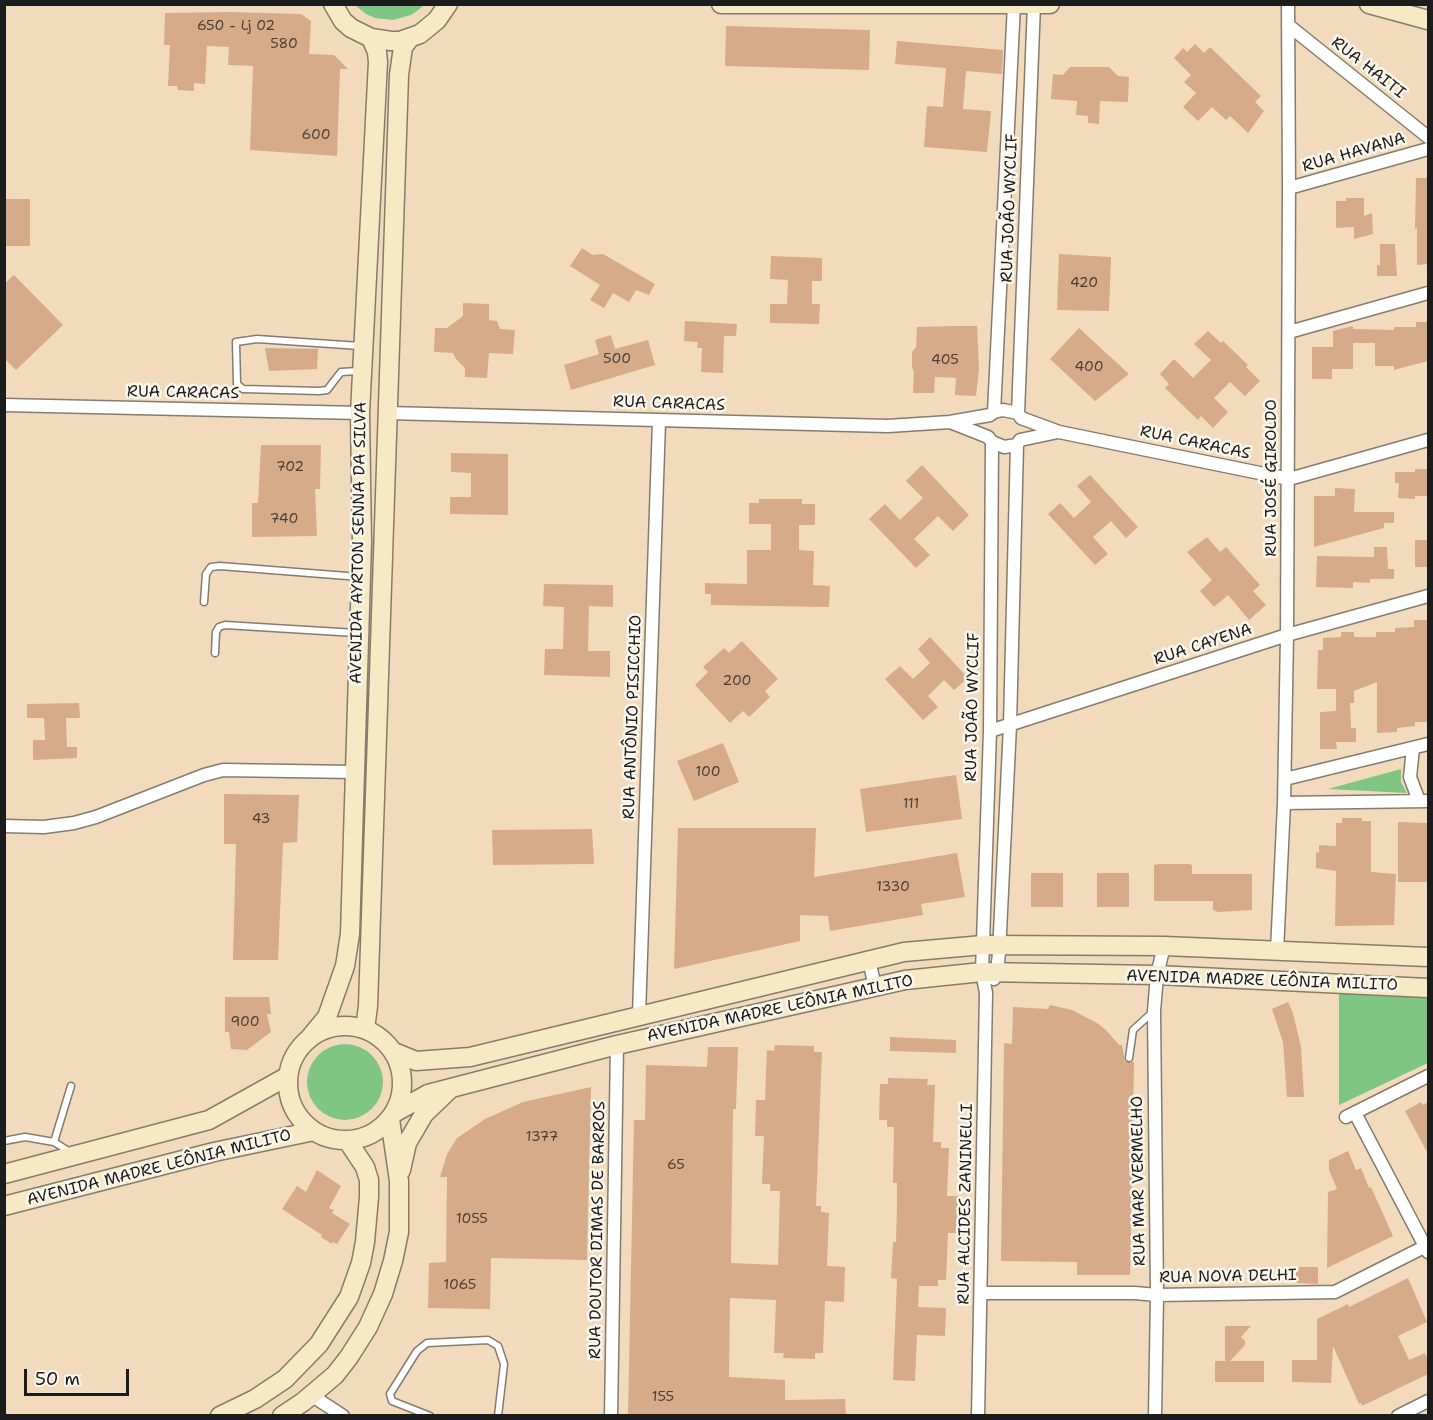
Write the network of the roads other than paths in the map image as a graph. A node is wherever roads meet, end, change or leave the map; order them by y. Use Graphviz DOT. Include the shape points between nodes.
graph roads {
  1 [pos="333,4"];
  2 [pos="448,4"];
  3 [pos="722,4"];
  4 [pos="1050,4"];
  5 [pos="1288,4"];
  6 [pos="1370,4"];
  7 [pos="1014,5"];
  8 [pos="1034,5"];
  9 [pos="1428,20"];
  10 [pos="1288,26"];
  11 [pos="371,38"];
  12 [pos="410,38"];
  13 [pos="1428,137"];
  14 [pos="1428,149"];
  15 [pos="1289,188"];
  16 [pos="1428,293"];
  17 [pos="1289,332"];
  18 [pos="364,346"];
  19 [pos="363,371"];
  20 [pos="4,405"];
  21 [pos="360,413"];
  22 [pos="388,413"];
  23 [pos="992,413"];
  24 [pos="1020,416"];
  25 [pos="659,421"];
  26 [pos="950,422"];
  27 [pos="1059,432"];
  28 [pos="990,440"];
  29 [pos="1428,440"];
  30 [pos="1019,442"];
  31 [pos="1289,479"];
  32 [pos="361,577"];
  33 [pos="1428,596"];
  34 [pos="204,602"];
  35 [pos="359,633"];
  36 [pos="1287,635"];
  37 [pos="215,653"];
  38 [pos="1010,725"];
  39 [pos="990,731"];
  40 [pos="1428,744"];
  41 [pos="1413,748"];
  42 [pos="355,772"];
  43 [pos="1285,779"];
  44 [pos="1424,801"];
  45 [pos="1284,803"];
  46 [pos="4,826"];
  47 [pos="991,945"];
  48 [pos="1164,946"];
  49 [pos="1277,951"];
  50 [pos="1428,957"];
  51 [pos="869,960"];
  52 [pos="990,972"];
  53 [pos="1157,975"];
  54 [pos="836,982"];
  55 [pos="875,987"];
  56 [pos="1428,988"];
  57 [pos="1154,1011"];
  58 [pos="639,1015"];
  59 [pos="364,1029"];
  60 [pos="308,1040"];
  61 [pos="617,1045"];
  62 [pos="394,1052"];
  63 [pos="1129,1058"];
  64 [pos="288,1076"];
  65 [pos="1428,1076"];
  66 [pos="71,1086"];
  67 [pos="450,1089"];
  68 [pos="392,1116"];
  69 [pos="314,1131"];
  70 [pos="347,1140"];
  71 [pos="4,1141"];
  72 [pos="54,1142"];
  73 [pos="75,1155"];
  74 [pos="4,1174"];
  75 [pos="399,1181"];
  76 [pos="4,1206"];
  77 [pos="1428,1248"];
  78 [pos="981,1293"];
  79 [pos="1157,1295"];
  80 [pos="311,1395"];
  81 [pos="1428,1401"];
  82 [pos="220,1416"];
  83 [pos="282,1416"];
  84 [pos="343,1416"];
  85 [pos="430,1416"];
  86 [pos="498,1416"];
  87 [pos="611,1416"];
  88 [pos="978,1416"];
  89 [pos="1155,1416"];
  90 [pos="1398,1416"];
  1 -- 11 [label="main road" via="343,21"];
  2 -- 12 [label="main road" via="429,28"];
  3 -- 7 [label="main road"];
  4 -- 8 [label="main road"];
  5 -- 10 [label="street, RUA JOSÉ GIROLDO"];
  6 -- 9 [label="main road"];
  7 -- 8 [label="main road"];
  7 -- 23 [label="street, RUA JOÃO WYCLIF"];
  8 -- 24 [label="street, RUA JOÃO WYCLIF"];
  10 -- 13 [label="street, RUA HAITI"];
  10 -- 15 [label="street, RUA JOSÉ GIROLDO"];
  11 -- 12 [label="main road"];
  11 -- 18 [label="main road, AVENIDA AYRTON SENNA DA SILVA" via="378,62"];
  12 -- 22 [label="main road, AVENIDA AYRTON SENNA DA SILVA" via="400,58"];
  14 -- 15 [label="street, RUA HAVANA"];
  15 -- 17 [label="street, RUA JOSÉ GIROLDO"];
  16 -- 17 [label="street"];
  17 -- 31 [label="street, RUA JOSÉ GIROLDO"];
  18 -- 19 [label="main road, AVENIDA AYRTON SENNA DA SILVA"];
  18 -- 19 [label="lane" via="257,339 236,342 237,384 243,389 327,390 341,372"];
  19 -- 21 [label="main road, AVENIDA AYRTON SENNA DA SILVA"];
  20 -- 21 [label="street, RUA CARACAS"];
  21 -- 32 [label="main road, AVENIDA AYRTON SENNA DA SILVA"];
  22 -- 25 [label="street, RUA CARACAS"];
  22 -- 59 [label="main road, AVENIDA AYRTON SENNA DA SILVA" via="368,1006"];
  23 -- 24 [label="street, RUA CARACAS" via="1003,410"];
  23 -- 26 [label="street, RUA CARACAS"];
  23 -- 28 [label="street, RUA JOÃO WYCLIF" via="985,426"];
  24 -- 27 [label="street, RUA CARACAS"];
  24 -- 30 [label="street, RUA JOÃO WYCLIF" via="1025,430"];
  25 -- 26 [label="street, RUA CARACAS" via="888,426"];
  25 -- 58 [label="street, RUA ANTÔNIO PISICCHIO"];
  26 -- 28 [label="street, RUA CARACAS"];
  27 -- 30 [label="street, RUA CARACAS"];
  27 -- 31 [label="street, RUA CARACAS"];
  28 -- 30 [label="street, RUA CARACAS" via="1004,447"];
  28 -- 39 [label="street, RUA JOÃO WYCLIF"];
  29 -- 31 [label="street, RUA CARACAS"];
  30 -- 38 [label="street, RUA JOÃO WYCLIF"];
  31 -- 36 [label="street, RUA JOSÉ GIROLDO"];
  32 -- 34 [label="lane" via="211,567 206,574"];
  32 -- 35 [label="main road, AVENIDA AYRTON SENNA DA SILVA"];
  33 -- 36 [label="street, RUA CAYENA"];
  35 -- 37 [label="lane" via="225,625 216,632"];
  35 -- 42 [label="main road, AVENIDA AYRTON SENNA DA SILVA"];
  36 -- 38 [label="street, RUA CAYENA"];
  36 -- 43 [label="street, RUA JOSÉ GIROLDO"];
  38 -- 39 [label="street, RUA CAYENA"];
  38 -- 47 [label="street, RUA JOÃO WYCLIF"];
  39 -- 47 [label="street, RUA JOÃO WYCLIF"];
  40 -- 41 [label="street"];
  41 -- 43 [label="street"];
  41 -- 44 [label="street" via="1410,777"];
  42 -- 46 [label="street" via="223,770 74,823"];
  42 -- 60 [label="main road, AVENIDA AYRTON SENNA DA SILVA" via="350,934 345,966 327,1017"];
  43 -- 45 [label="street, RUA JOSÉ GIROLDO"];
  44 -- 45 [label="street"];
  45 -- 49 [label="street, RUA JOSÉ GIROLDO"];
  47 -- 48 [label="main road, AVENIDA MADRE LEÔNIA MILITO"];
  47 -- 51 [label="main road, AVENIDA MADRE LEÔNIA MILITO" via="904,952"];
  47 -- 52 [label="street, RUA JOÃO WYCLIF"];
  48 -- 49 [label="main road, AVENIDA MADRE LEÔNIA MILITO"];
  48 -- 53 [label="street, RUA MAR VERMELHO"];
  49 -- 50 [label="main road, AVENIDA MADRE LEÔNIA MILITO"];
  51 -- 54 [label="main road, AVENIDA MADRE LEÔNIA MILITO"];
  51 -- 55 [label="street"];
  52 -- 53 [label="main road, AVENIDA MADRE LEÔNIA MILITO"];
  52 -- 55 [label="main road, AVENIDA MADRE LEÔNIA MILITO" via="905,980"];
  52 -- 78 [label="street, RUA ALCIDES ZANINELLI" via="986,993"];
  53 -- 56 [label="main road, AVENIDA MADRE LEÔNIA MILITO"];
  53 -- 57 [label="street, RUA MAR VERMELHO"];
  54 -- 55 [label="main road, AVENIDA MADRE LEÔNIA MILITO"];
  54 -- 58 [label="main road, AVENIDA MADRE LEÔNIA MILITO"];
  54 -- 61 [label="main road, AVENIDA MADRE LEÔNIA MILITO"];
  57 -- 63 [label="lane" via="1133,1030"];
  57 -- 79 [label="street, RUA MAR VERMELHO"];
  58 -- 62 [label="main road, AVENIDA MADRE LEÔNIA MILITO" via="470,1057 416,1061"];
  59 -- 60 [label="main road" via="335,1027"];
  59 -- 62 [label="main road" via="381,1038"];
  60 -- 64 [label="main road" via="298,1050"];
  61 -- 67 [label="main road, AVENIDA MADRE LEÔNIA MILITO"];
  61 -- 87 [label="street, RUA DOUTOR DIMAS DE BARROS"];
  62 -- 68 [label="main road" via="403,1082 401,1098"];
  64 -- 69 [label="main road" via="293,1106"];
  64 -- 73 [label="main road, AVENIDA MADRE LEÔNIA MILITO" via="209,1120"];
  65 -- 77 [label="street" via="1350,1115"];
  66 -- 72 [label="lane"];
  67 -- 68 [label="main road, AVENIDA MADRE LEÔNIA MILITO" via="428,1094"];
  67 -- 75 [label="main road" via="424,1114 407,1143"];
  68 -- 70 [label="main road" via="378,1130"];
  68 -- 75 [label="main road"];
  69 -- 70 [label="main road"];
  69 -- 76 [label="main road, AVENIDA MADRE LEÔNIA MILITO" via="214,1152"];
  70 -- 82 [label="main road" via="369,1180 365,1242 349,1297 319,1344 285,1379"];
  71 -- 72 [label="lane" via="25,1137"];
  72 -- 73 [label="lane"];
  73 -- 74 [label="main road, AVENIDA MADRE LEÔNIA MILITO"];
  75 -- 80 [label="main road" via="399,1232 383,1293 349,1357"];
  77 -- 79 [label="street, RUA NOVA DELHI" via="1335,1292"];
  78 -- 79 [label="street, RUA NOVA DELHI"];
  78 -- 88 [label="street, RUA ALCIDES ZANINELLI"];
  79 -- 89 [label="street, RUA MAR VERMELHO"];
  80 -- 83 [label="main road"];
  80 -- 84 [label="street"];
  81 -- 90 [label="street"];
  85 -- 86 [label="lane" via="392,1401 390,1394 417,1351 427,1342 488,1340 498,1346 504,1364"];
}
